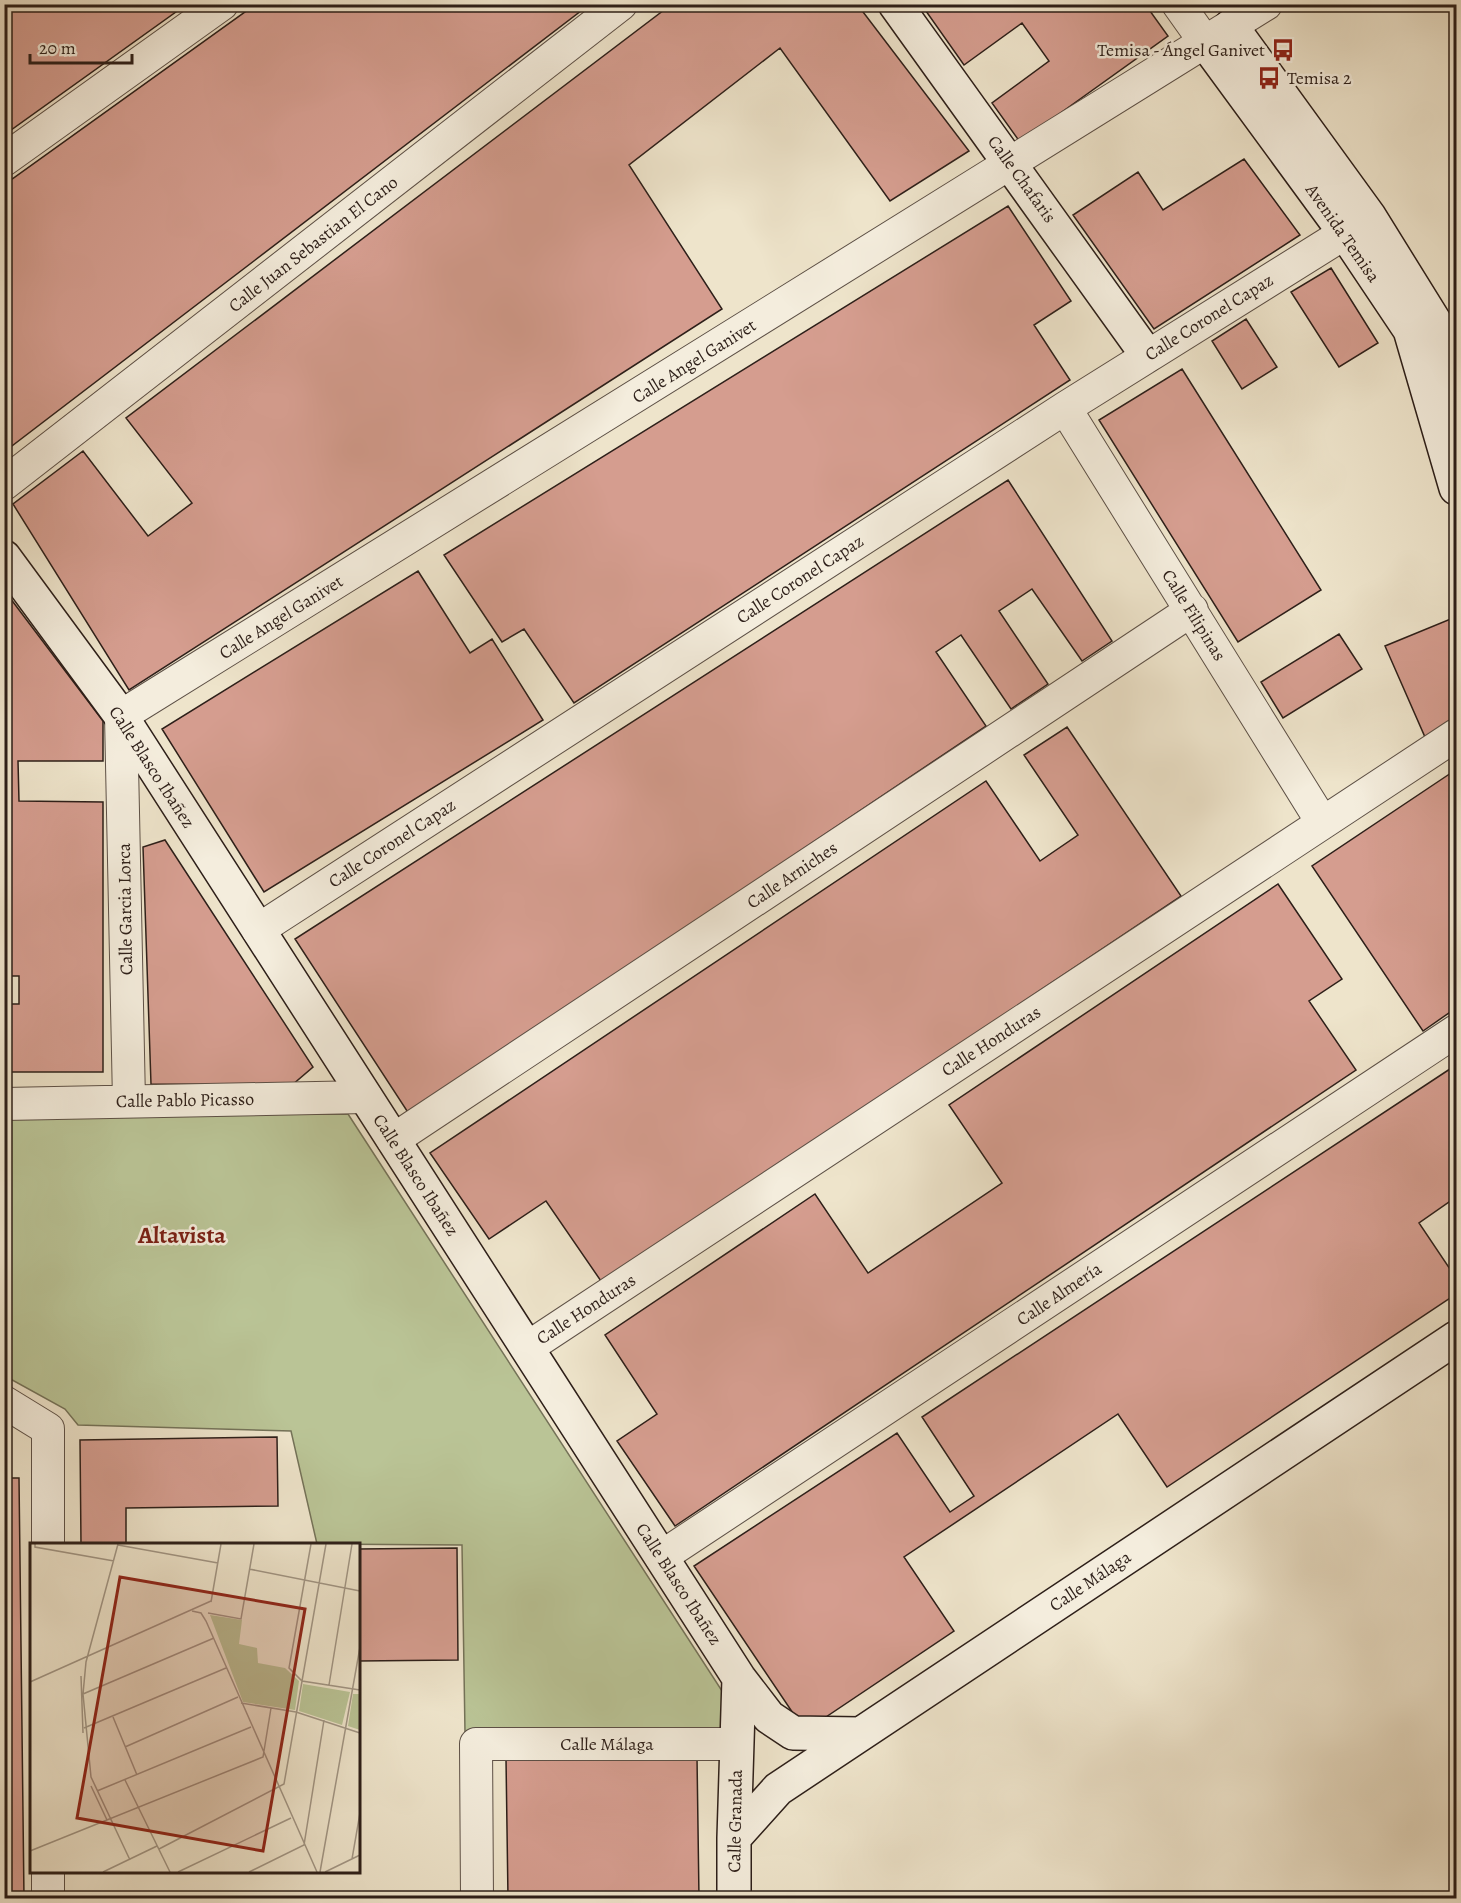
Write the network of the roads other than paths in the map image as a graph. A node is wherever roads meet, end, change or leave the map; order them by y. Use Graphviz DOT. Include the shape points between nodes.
graph roads {
  1 [pos="222,4"];
  2 [pos="621,4"];
  3 [pos="895,4"];
  4 [pos="1178,4"];
  5 [pos="1266,4"];
  6 [pos="1218,34"];
  7 [pos="4,160"];
  8 [pos="1011,164"];
  9 [pos="1345,233"];
  10 [pos="1147,355"];
  11 [pos="1456,395"];
  12 [pos="1065,408"];
  13 [pos="4,484"];
  14 [pos="1456,488"];
  15 [pos="4,557"];
  16 [pos="1192,610"];
  17 [pos="121,716"];
  18 [pos="1456,735"];
  19 [pos="1322,822"];
  20 [pos="258,930"];
  21 [pos="1456,1031"];
  22 [pos="366,1096"];
  23 [pos="129,1101"];
  24 [pos="4,1104"];
  25 [pos="393,1140"];
  26 [pos="1456,1338"];
  27 [pos="527,1348"];
  28 [pos="4,1402"];
  29 [pos="48,1543"];
  30 [pos="661,1557"];
  31 [pos="739,1678"];
  32 [pos="860,1734"];
  33 [pos="737,1744"];
  34 [pos="734,1838"];
  35 [pos="48,1873"];
  36 [pos="48,1899"];
  37 [pos="477,1899"];
  38 [pos="734,1899"];
  1 -- 7 [label="street"];
  2 -- 13 [label="street, Calle Juan Sebastian El Cano"];
  3 -- 8 [label="street, Calle Chafaris"];
  4 -- 6 [label="street, Avenida Temisa"];
  5 -- 6 [label="street, Calle Angel Ganivet"];
  6 -- 8 [label="street, Calle Angel Ganivet"];
  6 -- 9 [label="street, Avenida Temisa"];
  6 -- 11 [label="street, Avenida Temisa" via="1369,216 1436,324"];
  8 -- 10 [label="street, Calle Chafaris"];
  8 -- 17 [label="street, Calle Angel Ganivet"];
  9 -- 10 [label="street, Calle Coronel Capaz"];
  9 -- 14 [label="street, Avenida Temisa" via="1410,330"];
  10 -- 12 [label="street, Calle Coronel Capaz"];
  12 -- 16 [label="street, Calle Filipinas"];
  12 -- 20 [label="street, Calle Coronel Capaz"];
  15 -- 17 [label="street, Calle Blasco Ibañez"];
  16 -- 19 [label="street, Calle Filipinas"];
  16 -- 25 [label="street, Calle Arniches"];
  17 -- 20 [label="street, Calle Blasco Ibañez"];
  17 -- 23 [label="street, Calle Garcia Lorca"];
  18 -- 19 [label="street, Calle Honduras"];
  19 -- 27 [label="street, Calle Honduras"];
  20 -- 22 [label="street, Calle Blasco Ibañez"];
  21 -- 30 [label="street, Calle Almería"];
  22 -- 23 [label="street, Calle Pablo Picasso"];
  22 -- 25 [label="street, Calle Blasco Ibañez"];
  23 -- 24 [label="street, Calle Pablo Picasso"];
  25 -- 27 [label="street, Calle Blasco Ibañez"];
  26 -- 32 [label="street, Calle Málaga"];
  27 -- 30 [label="street, Calle Blasco Ibañez"];
  28 -- 29 [label="street" via="48,1429"];
  30 -- 31 [label="street, Calle Blasco Ibañez"];
  31 -- 32 [label="street, Calle Blasco Ibañez" via="769,1718 793,1733"];
  31 -- 33 [label="street, Calle Granada"];
  32 -- 34 [label="street, Calle Málaga" via="778,1789"];
  33 -- 34 [label="street, Calle Granada"];
  33 -- 37 [label="street, Calle Málaga" via="476,1744"];
  34 -- 38 [label="street, Calle Granada"];
  35 -- 36 [label="street"];
}
